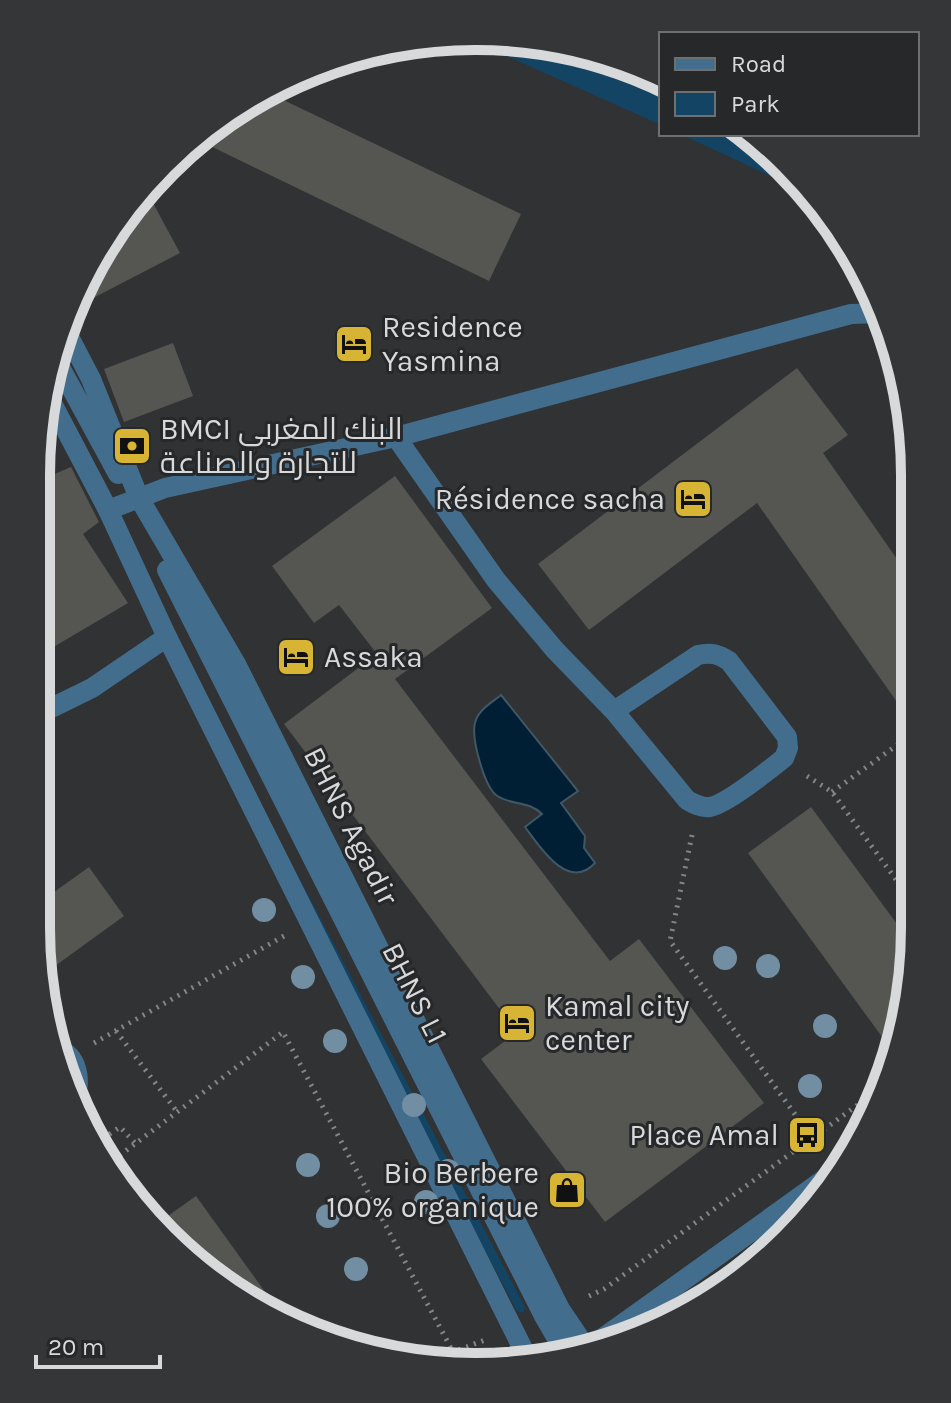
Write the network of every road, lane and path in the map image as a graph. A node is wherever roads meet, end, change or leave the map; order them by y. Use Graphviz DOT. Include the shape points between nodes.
graph roads {
  1 [pos="869,313"];
  2 [pos="72,342"];
  3 [pos="63,371"];
  4 [pos="55,410"];
  5 [pos="396,437"];
  6 [pos="135,500"];
  7 [pos="108,510"];
  8 [pos="167,637"];
  9 [pos="50,709"];
  10 [pos="614,711"];
  11 [pos="901,742"];
  12 [pos="782,761"];
  13 [pos="832,792"];
  14 [pos="698,807"];
  15 [pos="901,886"];
  16 [pos="309,922"];
  17 [pos="116,1030"];
  18 [pos="68,1050"];
  19 [pos="72,1061"];
  20 [pos="79,1082"];
  21 [pos="864,1100"];
  22 [pos="178,1113"];
  23 [pos="105,1137"];
  24 [pos="812,1138"];
  25 [pos="136,1144"];
  26 [pos="118,1157"];
  27 [pos="812,1188"];
  28 [pos="577,1303"];
  29 [pos="614,1329"];
  30 [pos="582,1340"];
  31 [pos="561,1345"];
  32 [pos="523,1350"];
  33 [pos="453,1352"];
  1 -- 5 [label="street" via="851,314"];
  2 -- 6 [label="street, BHNS Agadir" via="91,379"];
  3 -- 6 [label="street, BHNS L1"];
  4 -- 7 [label="street"];
  5 -- 6 [label="street" via="165,488"];
  5 -- 10 [label="street" via="496,580"];
  6 -- 7 [label="street"];
  6 -- 30 [label="street, BHNS Agadir" via="236,664 560,1309"];
  6 -- 31 [label="street, BHNS L1"];
  7 -- 8 [label="street"];
  8 -- 9 [label="street" via="92,688"];
  8 -- 16 [label="street"];
  10 -- 12 [label="street" via="698,655 720,655 787,737"];
  10 -- 14 [label="street"];
  11 -- 13 [label="path"];
  12 -- 13 [label="path"];
  12 -- 14 [label="street" via="724,801"];
  13 -- 15 [label="path"];
  14 -- 24 [label="path" via="670,941"];
  16 -- 17 [label="path"];
  16 -- 32 [label="street"];
  17 -- 18 [label="path"];
  17 -- 22 [label="path"];
  19 -- 20 [label="street"];
  21 -- 24 [label="path"];
  22 -- 25 [label="path"];
  22 -- 33 [label="path" via="283,1032"];
  23 -- 25 [label="path" via="120,1127"];
  24 -- 28 [label="path" via="604,1289"];
  25 -- 26 [label="path"];
  27 -- 29 [label="street"];
}
